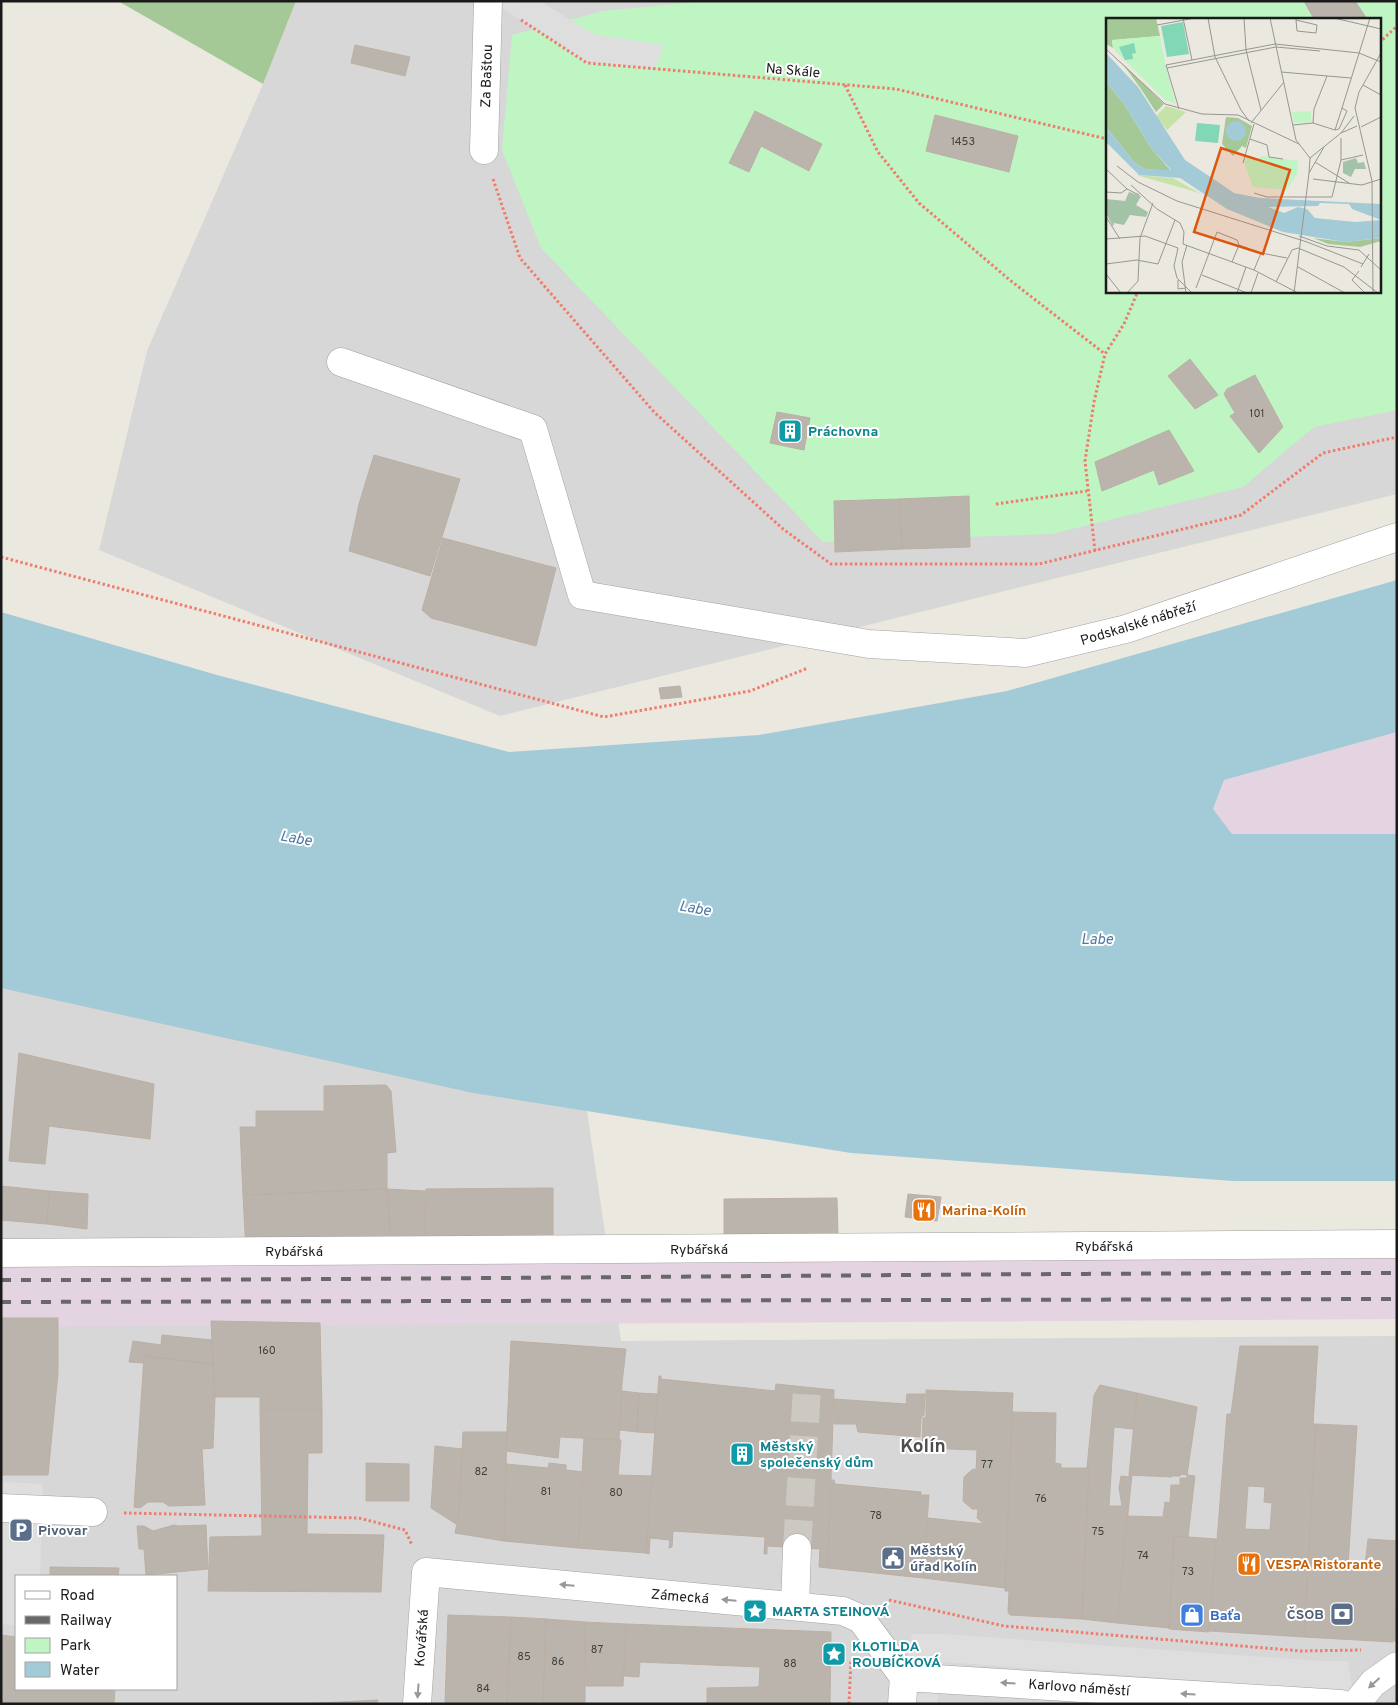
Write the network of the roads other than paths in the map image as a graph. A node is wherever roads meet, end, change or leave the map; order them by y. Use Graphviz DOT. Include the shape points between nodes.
graph roads {
  1 [pos="488,1"];
  2 [pos="484,150"];
  3 [pos="342,362"];
  4 [pos="1397,537"];
  5 [pos="1397,1244"];
  6 [pos="1,1253"];
  7 [pos="1,1508"];
  8 [pos="94,1512"];
  9 [pos="797,1548"];
  10 [pos="426,1572"];
  11 [pos="795,1606"];
  12 [pos="1397,1666"];
  13 [pos="904,1676"];
  14 [pos="417,1704"];
  15 [pos="902,1704"];
  16 [pos="1341,1704"];
  17 [pos="1356,1704"];
  1 -- 2 [label="street, Za Baštou"];
  3 -- 4 [label="street, Podskalské nábřeží" via="533,429 582,595 869,644 1026,653 1126,629"];
  5 -- 6 [label="street, Rybářská"];
  7 -- 8 [label="street"];
  9 -- 11 [label="street"];
  11 -- 10 [label="street, Zámecká, one-way"];
  10 -- 14 [label="street, Kovářská, one-way"];
  11 -- 13 [label="street, Zámecká" via="843,1611 861,1619"];
  12 -- 17 [label="street, one-way" via="1373,1683"];
  13 -- 15 [label="street"];
  16 -- 13 [label="street, Karlovo náměstí, one-way"];
}
